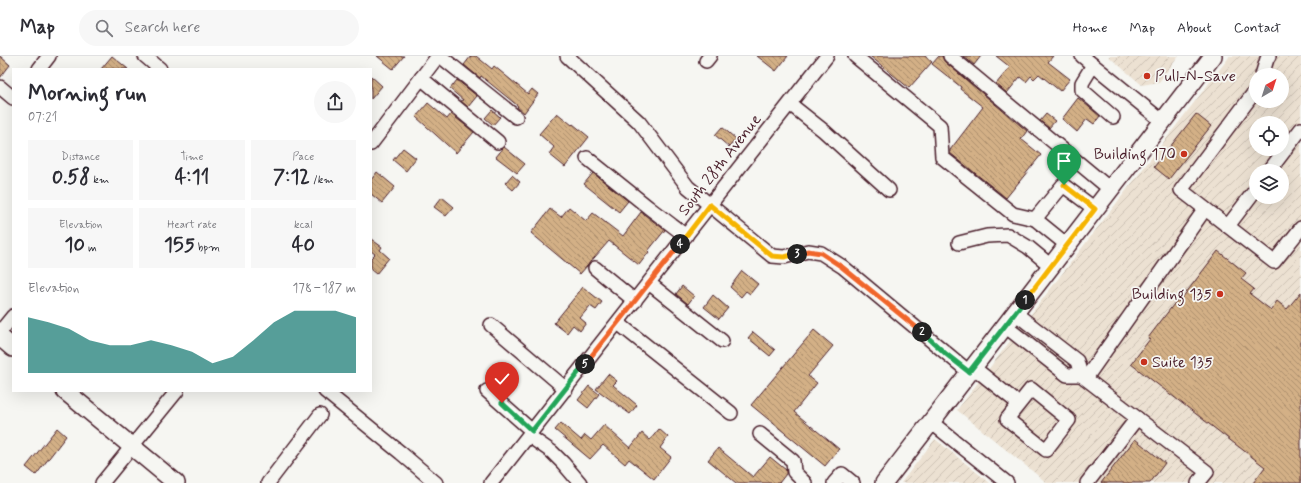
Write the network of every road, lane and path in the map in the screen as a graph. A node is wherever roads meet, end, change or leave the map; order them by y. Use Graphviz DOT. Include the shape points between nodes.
graph roads {
  1 [pos="49,56"];
  2 [pos="145,56"];
  3 [pos="439,56"];
  4 [pos="567,56"];
  5 [pos="827,56"];
  6 [pos="855,56"];
  7 [pos="950,56"];
  8 [pos="1082,56"];
  9 [pos="1213,56"];
  10 [pos="1269,56"];
  11 [pos="1093,65"];
  12 [pos="40,68"];
  13 [pos="159,68"];
  14 [pos="1264,68"];
  15 [pos="421,78"];
  16 [pos="0,88"];
  17 [pos="12,97"];
  18 [pos="1249,99"];
  19 [pos="790,104"];
  20 [pos="1113,116"];
  21 [pos="516,117"];
  22 [pos="1162,121"];
  23 [pos="1301,129"];
  24 [pos="498,142"];
  25 [pos="372,143"];
  26 [pos="587,158"];
  27 [pos="1274,164"];
  28 [pos="1110,189"];
  29 [pos="888,190"];
  30 [pos="1249,198"];
  31 [pos="710,205"];
  32 [pos="1095,209"];
  33 [pos="1205,209"];
  34 [pos="1035,219"];
  35 [pos="1228,226"];
  36 [pos="1301,228"];
  37 [pos="686,236"];
  38 [pos="959,243"];
  39 [pos="1067,244"];
  40 [pos="1051,266"];
  41 [pos="595,268"];
  42 [pos="650,283"];
  43 [pos="635,302"];
  44 [pos="1015,313"];
  45 [pos="12,317"];
  46 [pos="618,323"];
  47 [pos="491,325"];
  48 [pos="1005,326"];
  49 [pos="0,332"];
  50 [pos="0,337"];
  51 [pos="722,341"];
  52 [pos="12,347"];
  53 [pos="971,370"];
  54 [pos="1083,377"];
  55 [pos="566,389"];
  56 [pos="487,391"];
  57 [pos="66,392"];
  58 [pos="176,392"];
  59 [pos="326,392"];
  60 [pos="1019,404"];
  61 [pos="731,413"];
  62 [pos="320,415"];
  63 [pos="1137,418"];
  64 [pos="931,422"];
  65 [pos="531,433"];
  66 [pos="760,434"];
  67 [pos="132,446"];
  68 [pos="102,483"];
  69 [pos="176,483"];
  70 [pos="268,483"];
  71 [pos="436,483"];
  72 [pos="491,483"];
  73 [pos="580,483"];
  74 [pos="805,483"];
  75 [pos="834,483"];
  76 [pos="853,483"];
  77 [pos="884,483"];
  78 [pos="1007,483"];
  79 [pos="1087,483"];
  80 [pos="1198,483"];
  1 -- 12 [label="street"];
  2 -- 13 [label="street"];
  3 -- 15 [label="street"];
  3 -- 21 [label="street"];
  4 -- 31 [label="street" via="639,122 688,187"];
  5 -- 19 [label="street, South 28th Avenue"];
  6 -- 34 [label="street" via="940,126 942,157 1013,214"];
  7 -- 28 [label="street"];
  8 -- 11 [label="street"];
  9 -- 22 [label="main road"];
  10 -- 14 [label="street"];
  11 -- 20 [label="street" via="1082,83 1082,90"];
  11 -- 22 [label="street"];
  15 -- 24 [label="street"];
  15 -- 25 [label="street"];
  16 -- 17 [label="street"];
  18 -- 33 [label="street" via="1181,190"];
  19 -- 29 [label="street" via="824,131"];
  19 -- 31 [label="street, South 28th Avenue"];
  22 -- 28 [label="main road"];
  23 -- 27 [label="street"];
  26 -- 37 [label="street"];
  28 -- 32 [label="main road"];
  30 -- 35 [label="street"];
  31 -- 37 [label="street, South 28th Avenue"];
  31 -- 53 [label="street" via="772,256 784,257 808,251 821,253 849,272"];
  32 -- 34 [label="street" via="1064,185"];
  32 -- 39 [label="main road"];
  33 -- 35 [label="street"];
  33 -- 54 [label="street"];
  34 -- 39 [label="street"];
  35 -- 36 [label="street" via="1274,262"];
  37 -- 42 [label="street, South 28th Avenue"];
  38 -- 40 [label="street" via="987,236 1008,235"];
  39 -- 40 [label="main road"];
  40 -- 44 [label="main road"];
  41 -- 43 [label="street"];
  42 -- 43 [label="street, South 28th Avenue"];
  42 -- 51 [label="street"];
  43 -- 46 [label="street, South 28th Avenue"];
  44 -- 48 [label="main road"];
  44 -- 54 [label="street" via="1077,362"];
  45 -- 49 [label="street"];
  46 -- 55 [label="street, South 28th Avenue"];
  46 -- 61 [label="street"];
  47 -- 55 [label="street"];
  48 -- 53 [label="main road"];
  48 -- 54 [label="street" via="1067,375"];
  50 -- 52 [label="main road"];
  53 -- 60 [label="street"];
  53 -- 64 [label="main road"];
  54 -- 63 [label="street"];
  55 -- 65 [label="street, South 28th Avenue"];
  56 -- 65 [label="street"];
  57 -- 67 [label="main road"];
  58 -- 67 [label="street"];
  59 -- 71 [label="street"];
  60 -- 60 [label="street" via="1031,389 1069,420 1046,450 1007,419"];
  62 -- 70 [label="street"];
  63 -- 79 [label="street"];
  63 -- 80 [label="street" via="1207,472"];
  64 -- 77 [label="main road"];
  64 -- 78 [label="street"];
  65 -- 72 [label="street, South 28th Avenue"];
  65 -- 73 [label="street" via="564,463"];
  66 -- 74 [label="street" via="793,461 794,472"];
  67 -- 68 [label="street"];
  67 -- 69 [label="main road"];
  75 -- 76 [label="street" via="842,474"];
}
